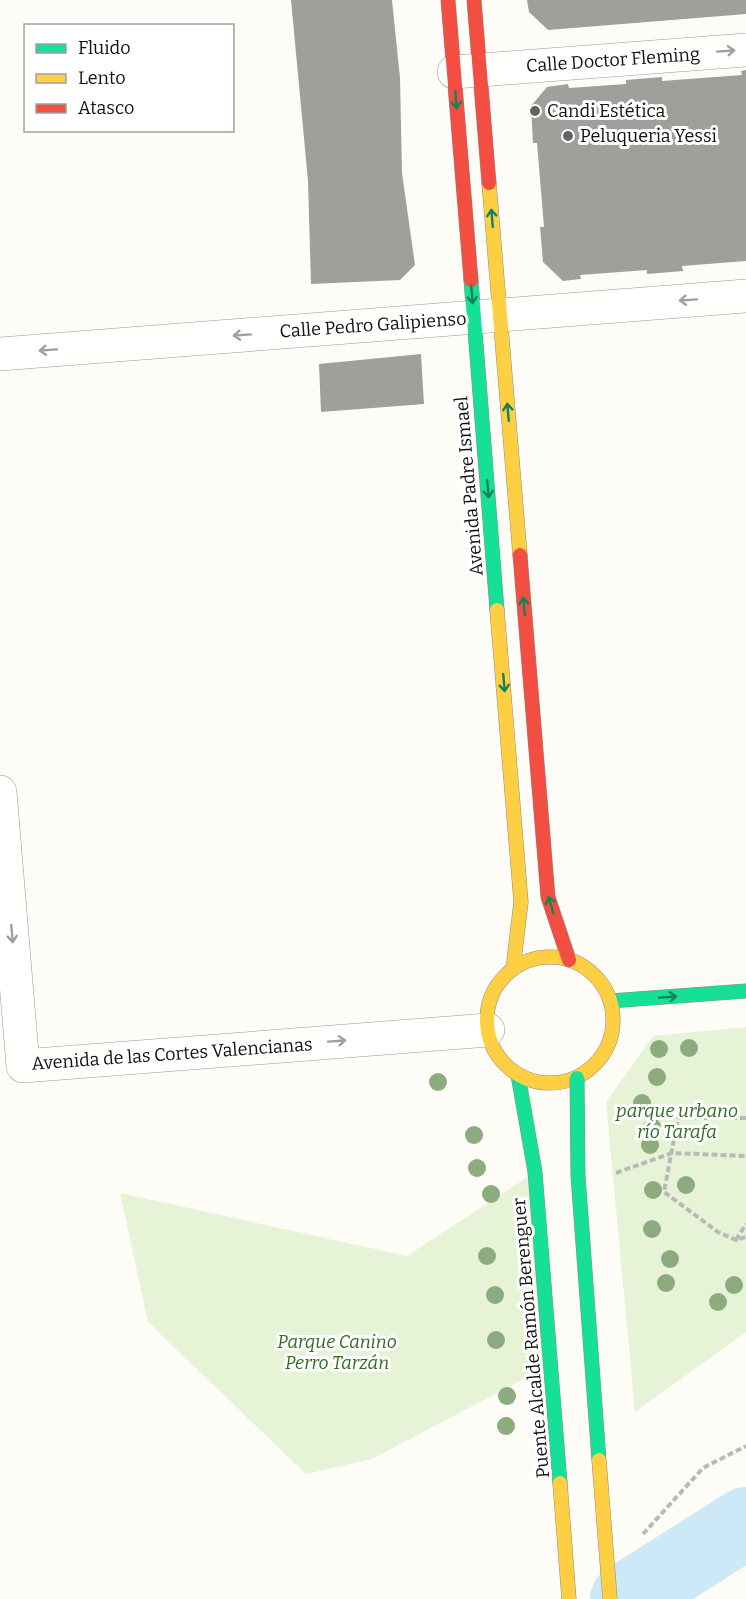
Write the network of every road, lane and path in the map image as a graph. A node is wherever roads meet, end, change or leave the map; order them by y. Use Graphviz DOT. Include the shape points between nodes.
graph roads {
  1 [pos="448,0"];
  2 [pos="474,0"];
  3 [pos="746,50"];
  4 [pos="466,71"];
  5 [pos="746,296"];
  6 [pos="487,316"];
  7 [pos="0,354"];
  8 [pos="0,792"];
  9 [pos="4,894"];
  10 [pos="569,960"];
  11 [pos="513,969"];
  12 [pos="746,991"];
  13 [pos="610,1001"];
  14 [pos="488,1030"];
  15 [pos="518,1075"];
  16 [pos="577,1078"];
  17 [pos="746,1118"];
  18 [pos="672,1153"];
  19 [pos="746,1156"];
  20 [pos="579,1187"];
  21 [pos="746,1224"];
  22 [pos="746,1237"];
  23 [pos="736,1240"];
  24 [pos="746,1446"];
  25 [pos="638,1539"];
  26 [pos="569,1599"];
  27 [pos="610,1599"];
  1 -- 4 [label="main road, Avenida Padre Ismael"];
  2 -- 4 [label="main road, Avenida Padre Ismael"];
  4 -- 3 [label="street, Calle Doctor Fleming, one-way"];
  6 -- 4 [label="main road, Avenida Padre Ismael, one-way"];
  4 -- 6 [label="main road, Avenida Padre Ismael, one-way"];
  5 -- 6 [label="street, Calle Pedro Galipienso, one-way"];
  6 -- 7 [label="street, Calle Pedro Galipienso, one-way"];
  10 -- 6 [label="main road, Avenida Padre Ismael, one-way" via="548,897"];
  6 -- 11 [label="main road, Avenida Padre Ismael, one-way" via="521,902"];
  8 -- 9 [label="street, Avenida de las Cortes Valencianas"];
  9 -- 14 [label="street, Avenida de las Cortes Valencianas, one-way" via="23,1066"];
  10 -- 11 [label="main road" via="540,958"];
  10 -- 13 [label="main road" via="602,984"];
  11 -- 14 [label="main road" via="496,986 490,999"];
  13 -- 12 [label="main road, one-way"];
  13 -- 16 [label="main road" via="613,1016 608,1046 590,1070"];
  14 -- 15 [label="main road" via="493,1048"];
  15 -- 16 [label="main road" via="547,1083"];
  15 -- 26 [label="main road, Puente Alcalde Ramón Berenguer" via="535,1172"];
  16 -- 20 [label="main road, bridge"];
  17 -- 18 [label="path" via="678,1118"];
  18 -- 19 [label="path"];
  18 -- 20 [label="path"];
  18 -- 23 [label="path" via="664,1192 718,1232"];
  20 -- 27 [label="main road, bridge"];
  21 -- 23 [label="path"];
  22 -- 23 [label="path"];
  24 -- 25 [label="path" via="703,1468"];
}
